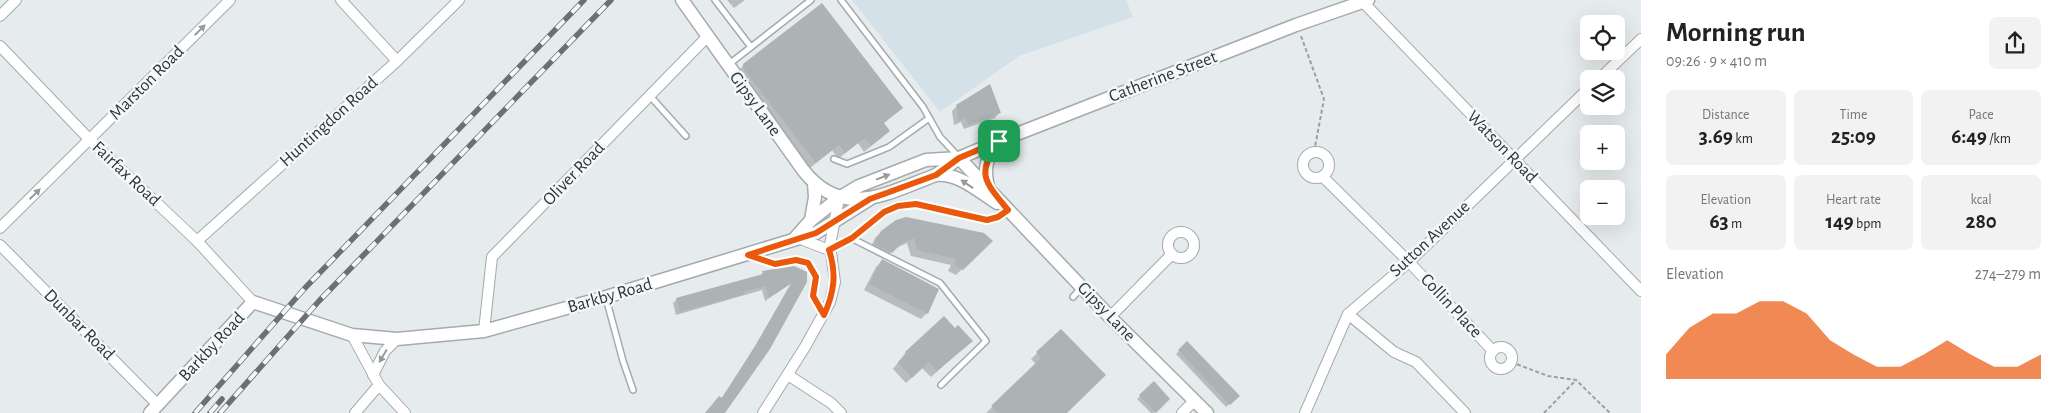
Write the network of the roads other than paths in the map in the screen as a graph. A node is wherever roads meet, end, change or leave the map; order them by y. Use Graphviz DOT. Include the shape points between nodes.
graph roads {
  1 [pos="16,0"];
  2 [pos="230,0"];
  3 [pos="341,0"];
  4 [pos="459,0"];
  5 [pos="682,0"];
  6 [pos="715,0"];
  7 [pos="811,0"];
  8 [pos="841,0"];
  9 [pos="1365,1"];
  10 [pos="0,16"];
  11 [pos="707,37"];
  12 [pos="1641,39"];
  13 [pos="0,46"];
  14 [pos="751,47"];
  15 [pos="397,61"];
  16 [pos="727,65"];
  17 [pos="1608,70"];
  18 [pos="650,96"];
  19 [pos="1580,97"];
  20 [pos="928,119"];
  21 [pos="686,136"];
  22 [pos="90,140"];
  23 [pos="999,141"];
  24 [pos="959,158"];
  25 [pos="834,159"];
  26 [pos="1514,159"];
  27 [pos="936,175"];
  28 [pos="1323,177"];
  29 [pos="814,182"];
  30 [pos="988,187"];
  31 [pos="839,198"];
  32 [pos="870,199"];
  33 [pos="1008,210"];
  34 [pos="810,220"];
  35 [pos="833,224"];
  36 [pos="0,228"];
  37 [pos="796,237"];
  38 [pos="852,238"];
  39 [pos="197,241"];
  40 [pos="0,245"];
  41 [pos="829,250"];
  42 [pos="1172,254"];
  43 [pos="748,255"];
  44 [pos="1409,262"];
  45 [pos="1641,292"];
  46 [pos="606,297"];
  47 [pos="253,302"];
  48 [pos="1348,314"];
  49 [pos="824,315"];
  50 [pos="1110,317"];
  51 [pos="484,331"];
  52 [pos="352,335"];
  53 [pos="397,339"];
  54 [pos="1493,351"];
  55 [pos="373,375"];
  56 [pos="788,375"];
  57 [pos="379,385"];
  58 [pos="941,385"];
  59 [pos="633,390"];
  60 [pos="1194,400"];
  61 [pos="154,409"];
  62 [pos="355,413"];
  63 [pos="406,413"];
  64 [pos="763,413"];
  65 [pos="841,413"];
  66 [pos="1182,413"];
  67 [pos="1207,413"];
  68 [pos="1305,413"];
  69 [pos="1465,413"];
  1 -- 10 [label="street"];
  22 -- 2 [label="street, Marston Road, one-way"];
  3 -- 15 [label="street"];
  4 -- 15 [label="street, Huntingdon Road"];
  5 -- 11 [label="street, Gipsy Lane"];
  6 -- 14 [label="lane"];
  7 -- 14 [label="lane"];
  8 -- 20 [label="lane" via="923,107"];
  9 -- 23 [label="street, Catherine Street"];
  9 -- 26 [label="street, Watson Road"];
  11 -- 16 [label="street, Gipsy Lane"];
  11 -- 18 [label="street, Oliver Road"];
  12 -- 17 [label="street"];
  13 -- 22 [label="street, Fairfax Road"];
  14 -- 16 [label="lane"];
  15 -- 39 [label="street, Huntingdon Road"];
  16 -- 29 [label="street, Gipsy Lane"];
  18 -- 21 [label="lane"];
  18 -- 51 [label="street, Oliver Road" via="492,258"];
  19 -- 26 [label="street, Sutton Avenue"];
  20 -- 24 [label="lane"];
  20 -- 25 [label="lane" via="889,147 847,164"];
  36 -- 22 [label="street, Marston Road, one-way"];
  22 -- 39 [label="street, Fairfax Road"];
  23 -- 24 [label="street, Catherine Street"];
  23 -- 30 [label="street" via="984,171"];
  24 -- 27 [label="street"];
  24 -- 30 [label="street, Gipsy Lane"];
  31 -- 24 [label="street, one-way" via="859,186 926,160"];
  26 -- 44 [label="street, Sutton Avenue"];
  26 -- 45 [label="street, Watson Road"];
  27 -- 32 [label="street, Gipsy Lane"];
  33 -- 27 [label="street, Gipsy Lane, one-way" via="956,176"];
  28 -- 28 [label="street" via="1329,170 1323,154 1314,152 1306,156 1303,168 1311,178"];
  28 -- 44 [label="street, Collin Place"];
  29 -- 31 [label="street, Gipsy Lane"];
  29 -- 34 [label="street, Barkby Road" via="815,197"];
  30 -- 33 [label="street, Gipsy Lane"];
  31 -- 32 [label="street, Gipsy Lane"];
  31 -- 34 [label="street, Barkby Road"];
  31 -- 35 [label="street"];
  32 -- 35 [label="street"];
  33 -- 38 [label="lane" via="987,220 916,204 898,206 884,212"];
  33 -- 50 [label="street, Gipsy Lane" via="1078,292"];
  34 -- 37 [label="street, Barkby Road"];
  35 -- 37 [label="street" via="816,233"];
  35 -- 41 [label="street"];
  37 -- 41 [label="street"];
  37 -- 43 [label="street, Barkby Road"];
  38 -- 41 [label="lane"];
  38 -- 58 [label="lane" via="940,284 986,341"];
  39 -- 47 [label="street, Fairfax Road"];
  40 -- 61 [label="street, Dunbar Road"];
  41 -- 49 [label="street" via="835,282"];
  42 -- 50 [label="street"];
  43 -- 46 [label="street, Barkby Road"];
  43 -- 49 [label="lane" via="775,264 796,260 808,263 816,277 813,296"];
  44 -- 48 [label="street, Sutton Avenue"];
  44 -- 54 [label="street, Collin Place"];
  46 -- 51 [label="street, Barkby Road"];
  46 -- 59 [label="lane"];
  47 -- 52 [label="street, Barkby Road"];
  47 -- 61 [label="street, Barkby Road"];
  48 -- 68 [label="street, Sutton Avenue"];
  48 -- 69 [label="street" via="1394,352 1416,362"];
  49 -- 56 [label="street"];
  50 -- 60 [label="street, Gipsy Lane"];
  51 -- 53 [label="street, Barkby Road"];
  52 -- 53 [label="street, Barkby Road"];
  52 -- 55 [label="street"];
  53 -- 55 [label="street, one-way" via="385,351"];
  54 -- 54 [label="street, Collin Place" via="1499,347 1506,348 1511,354 1511,362 1505,369 1494,367 1490,357"];
  55 -- 57 [label="street"];
  56 -- 64 [label="street"];
  56 -- 65 [label="street"];
  57 -- 62 [label="street"];
  57 -- 63 [label="street"];
  60 -- 66 [label="street"];
  60 -- 67 [label="street, Gipsy Lane"];
}
